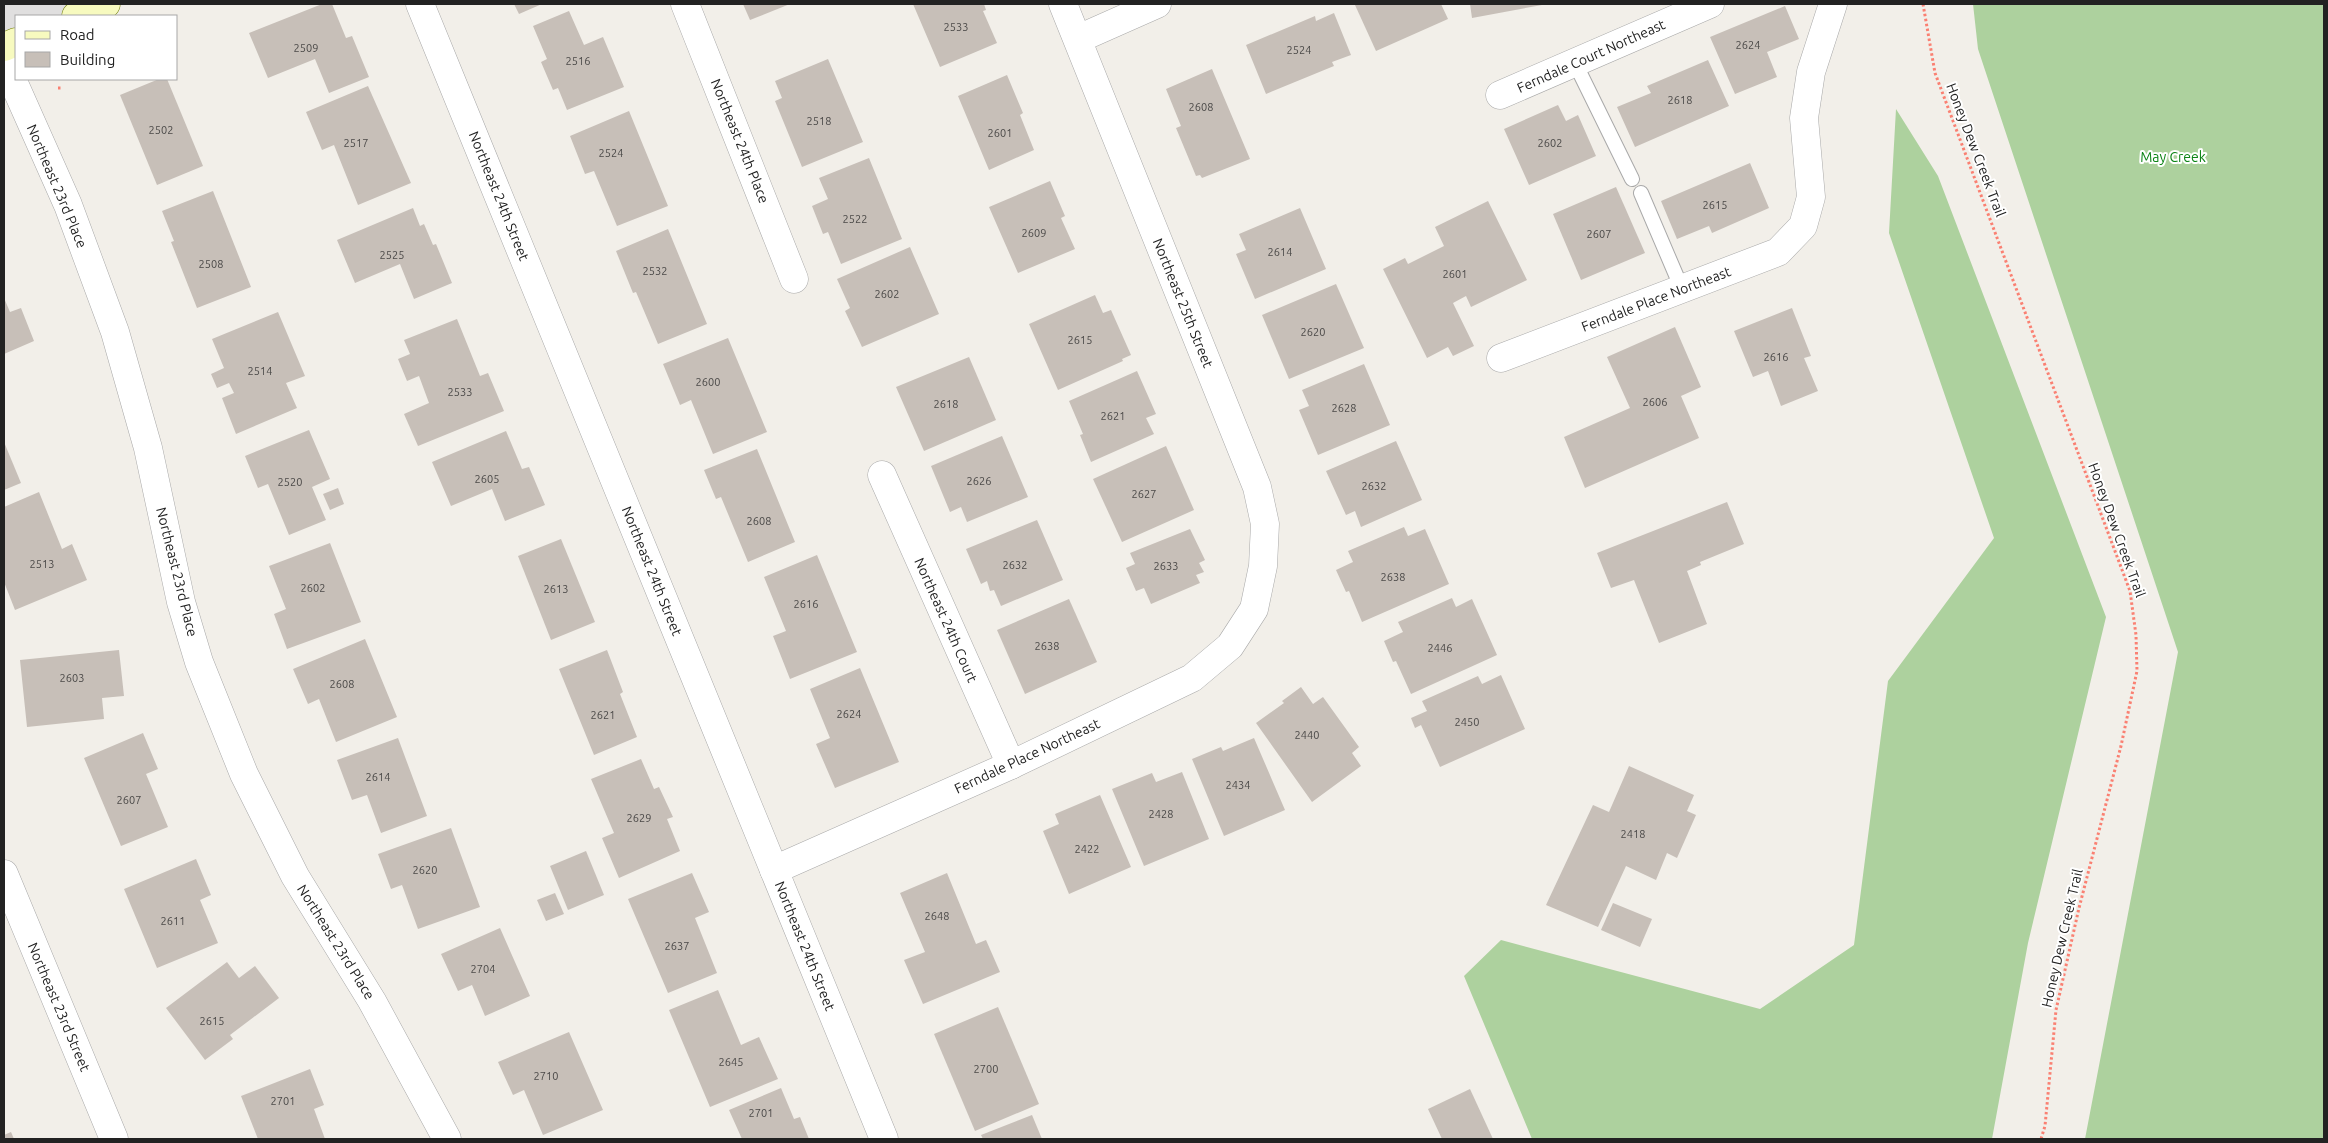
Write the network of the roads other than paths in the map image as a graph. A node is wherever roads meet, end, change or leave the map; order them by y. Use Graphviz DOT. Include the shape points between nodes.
graph roads {
  1 [pos="106,4"];
  2 [pos="420,4"];
  3 [pos="685,4"];
  4 [pos="1062,4"];
  5 [pos="1157,4"];
  6 [pos="1710,4"];
  7 [pos="1834,4"];
  8 [pos="78,15"];
  9 [pos="1078,39"];
  10 [pos="4,61"];
  11 [pos="1575,62"];
  12 [pos="1500,95"];
  13 [pos="1632,179"];
  14 [pos="1641,193"];
  15 [pos="794,279"];
  16 [pos="1682,289"];
  17 [pos="1501,358"];
  18 [pos="882,474"];
  19 [pos="1254,609"];
  20 [pos="1011,765"];
  21 [pos="774,870"];
  22 [pos="4,874"];
  23 [pos="114,1139"];
  24 [pos="447,1139"];
  25 [pos="884,1139"];
  1 -- 8 [label="street"];
  2 -- 21 [label="street, Northeast 24th Street"];
  3 -- 15 [label="street, Northeast 24th Place"];
  4 -- 9 [label="street, Northeast 25th Street"];
  5 -- 9 [label="street"];
  6 -- 11 [label="street, Ferndale Court Northeast"];
  7 -- 16 [label="street, Ferndale Place Northeast" via="1811,72 1804,118 1811,197 1803,226 1778,252"];
  9 -- 19 [label="street, Northeast 25th Street" via="1257,487 1265,524 1263,566"];
  10 -- 24 [label="street, Northeast 23rd Place" via="68,205 115,332 148,448 181,602 199,662 244,774 295,876 372,1001"];
  11 -- 12 [label="street, Ferndale Court Northeast"];
  11 -- 13 [label="lane"];
  14 -- 16 [label="lane"];
  16 -- 17 [label="street, Ferndale Place Northeast"];
  18 -- 20 [label="street, Northeast 24th Court"];
  19 -- 20 [label="street, Ferndale Place Northeast" via="1230,646 1192,678"];
  20 -- 21 [label="street, Ferndale Place Northeast"];
  21 -- 25 [label="street, Northeast 24th Street"];
  22 -- 23 [label="street, Northeast 23rd Street"];
}
